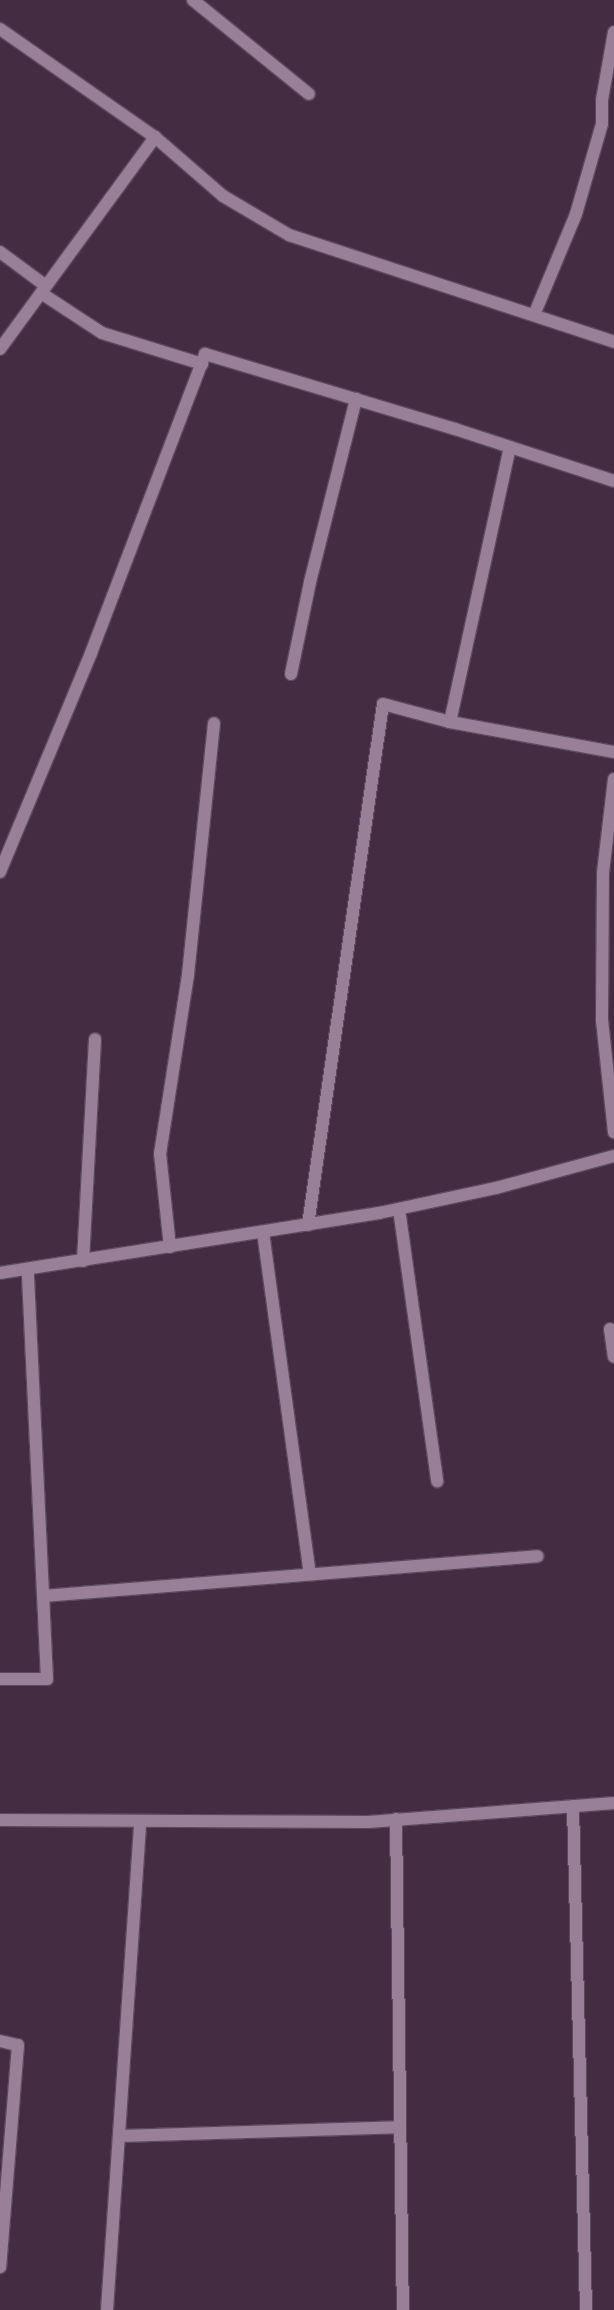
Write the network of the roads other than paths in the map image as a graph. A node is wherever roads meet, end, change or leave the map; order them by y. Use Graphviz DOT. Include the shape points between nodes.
graph roads {
  1 [pos="193,0"];
  2 [pos="0,29"];
  3 [pos="614,32"];
  4 [pos="309,94"];
  5 [pos="155,137"];
  6 [pos="0,252"];
  7 [pos="43,290"];
  8 [pos="534,315"];
  9 [pos="614,342"];
  10 [pos="0,349"];
  11 [pos="202,364"];
  12 [pos="356,399"];
  13 [pos="510,447"];
  14 [pos="614,482"];
  15 [pos="291,674"];
  16 [pos="450,722"];
  17 [pos="214,723"];
  18 [pos="614,752"];
  19 [pos="614,779"];
  20 [pos="0,872"];
  21 [pos="95,1039"];
  22 [pos="614,1132"];
  23 [pos="614,1156"];
  24 [pos="399,1209"];
  25 [pos="308,1224"];
  26 [pos="263,1232"];
  27 [pos="170,1247"];
  28 [pos="83,1261"];
  29 [pos="28,1269"];
  30 [pos="0,1273"];
  31 [pos="610,1329"];
  32 [pos="614,1357"];
  33 [pos="437,1481"];
  34 [pos="537,1556"];
  35 [pos="310,1574"];
  36 [pos="43,1596"];
  37 [pos="0,1679"];
  38 [pos="614,1803"];
  39 [pos="573,1806"];
  40 [pos="0,1820"];
  41 [pos="396,1820"];
  42 [pos="140,1821"];
  43 [pos="0,2041"];
  44 [pos="400,2127"];
  45 [pos="119,2136"];
  46 [pos="0,2268"];
  47 [pos="107,2310"];
  48 [pos="403,2310"];
  49 [pos="586,2310"];
  1 -- 4 [label="street"];
  2 -- 5 [label="street"];
  3 -- 8 [label="street" via="602,100 602,124 576,214"];
  5 -- 7 [label="street"];
  5 -- 8 [label="street" via="222,196 289,235"];
  6 -- 7 [label="street"];
  7 -- 10 [label="street"];
  7 -- 11 [label="street" via="102,332"];
  8 -- 9 [label="street"];
  11 -- 12 [label="street" via="205,354"];
  11 -- 20 [label="street" via="91,653"];
  12 -- 13 [label="street"];
  12 -- 15 [label="street" via="310,582"];
  13 -- 14 [label="street"];
  13 -- 16 [label="street"];
  16 -- 18 [label="street"];
  16 -- 25 [label="street" via="383,704"];
  17 -- 27 [label="street" via="188,975 160,1154"];
  19 -- 22 [label="street" via="604,873 602,1020"];
  21 -- 28 [label="street"];
  23 -- 24 [label="street" via="496,1188"];
  24 -- 25 [label="street"];
  24 -- 33 [label="street"];
  25 -- 26 [label="street"];
  26 -- 27 [label="street"];
  26 -- 35 [label="street"];
  27 -- 28 [label="street"];
  28 -- 29 [label="street"];
  29 -- 30 [label="street"];
  29 -- 36 [label="street"];
  31 -- 32 [label="street"];
  34 -- 35 [label="street"];
  35 -- 36 [label="street"];
  36 -- 37 [label="street" via="47,1679"];
  38 -- 39 [label="street"];
  39 -- 41 [label="street"];
  39 -- 49 [label="street"];
  40 -- 42 [label="street"];
  41 -- 42 [label="street"];
  41 -- 44 [label="street"];
  42 -- 45 [label="street"];
  43 -- 46 [label="street" via="18,2045"];
  44 -- 45 [label="street"];
  44 -- 48 [label="street"];
  45 -- 47 [label="street"];
}
